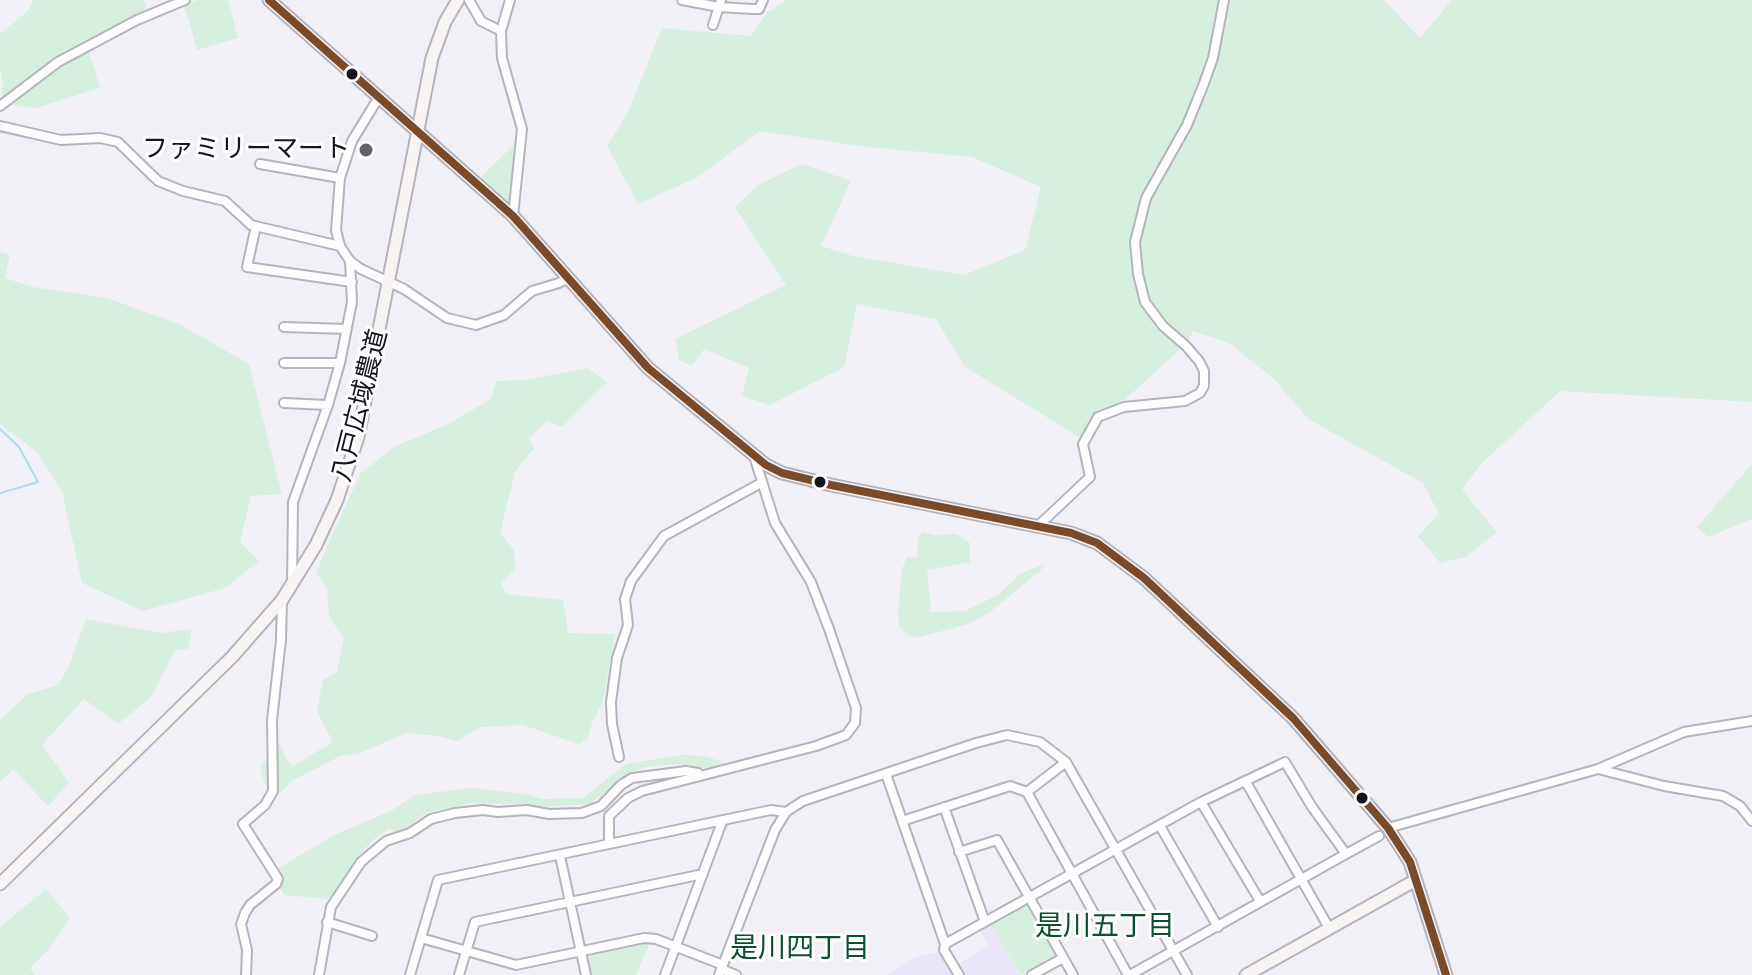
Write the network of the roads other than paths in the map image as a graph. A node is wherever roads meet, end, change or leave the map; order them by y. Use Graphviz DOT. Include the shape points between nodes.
graph roads {
  1 [pos="185,0"];
  2 [pos="269,0"];
  3 [pos="458,0"];
  4 [pos="469,0"];
  5 [pos="510,0"];
  6 [pos="682,0"];
  7 [pos="763,0"];
  8 [pos="1224,0"];
  9 [pos="720,4"];
  10 [pos="713,25"];
  11 [pos="501,31"];
  12 [pos="379,97"];
  13 [pos="0,106"];
  14 [pos="0,126"];
  15 [pos="419,132"];
  16 [pos="260,164"];
  17 [pos="340,178"];
  18 [pos="513,216"];
  19 [pos="256,226"];
  20 [pos="340,246"];
  21 [pos="350,261"];
  22 [pos="568,278"];
  23 [pos="352,282"];
  24 [pos="390,282"];
  25 [pos="284,327"];
  26 [pos="346,329"];
  27 [pos="284,363"];
  28 [pos="340,363"];
  29 [pos="284,403"];
  30 [pos="328,405"];
  31 [pos="754,456"];
  32 [pos="761,483"];
  33 [pos="1038,526"];
  34 [pos="293,584"];
  35 [pos="282,600"];
  36 [pos="1752,721"];
  37 [pos="619,757"];
  38 [pos="1066,762"];
  39 [pos="1598,769"];
  40 [pos="886,774"];
  41 [pos="700,776"];
  42 [pos="1246,782"];
  43 [pos="1027,792"];
  44 [pos="1201,802"];
  45 [pos="944,807"];
  46 [pos="786,812"];
  47 [pos="902,821"];
  48 [pos="1752,821"];
  49 [pos="722,822"];
  50 [pos="1160,826"];
  51 [pos="1384,832"];
  52 [pos="609,844"];
  53 [pos="1116,850"];
  54 [pos="959,852"];
  55 [pos="1346,854"];
  56 [pos="560,856"];
  57 [pos="1072,873"];
  58 [pos="703,874"];
  59 [pos="1301,880"];
  60 [pos="1416,880"];
  61 [pos="0,884"];
  62 [pos="1030,898"];
  63 [pos="571,901"];
  64 [pos="1260,901"];
  65 [pos="327,922"];
  66 [pos="985,922"];
  67 [pos="1218,927"];
  68 [pos="1329,928"];
  69 [pos="372,936"];
  70 [pos="421,938"];
  71 [pos="945,944"];
  72 [pos="676,946"];
  73 [pos="581,950"];
  74 [pos="466,951"];
  75 [pos="1174,952"];
  76 [pos="1063,958"];
  77 [pos="721,970"];
  78 [pos="246,975"];
  79 [pos="319,975"];
  80 [pos="410,975"];
  81 [pos="459,975"];
  82 [pos="586,975"];
  83 [pos="665,975"];
  84 [pos="736,975"];
  85 [pos="959,975"];
  86 [pos="1032,975"];
  87 [pos="1073,975"];
  88 [pos="1129,975"];
  89 [pos="1187,975"];
  90 [pos="1246,975"];
  91 [pos="1446,975"];
  1 -- 13 [label="street" via="58,62"];
  2 -- 12 [label="main road"];
  3 -- 15 [label="main road, 八戸広域農道" via="432,58"];
  4 -- 11 [label="street" via="481,21"];
  5 -- 11 [label="street"];
  6 -- 9 [label="street"];
  7 -- 9 [label="street" via="759,9"];
  8 -- 33 [label="street" via="1203,86 1146,198 1135,242 1145,302 1199,361 1204,386 1185,401 1124,407 1098,417 1083,444 1090,477"];
  9 -- 10 [label="street"];
  11 -- 18 [label="street" via="502,58 522,129"];
  12 -- 15 [label="main road"];
  12 -- 17 [label="street" via="352,141"];
  14 -- 19 [label="street" via="61,140 118,142 158,181 225,201"];
  15 -- 18 [label="main road"];
  15 -- 24 [label="main road, 八戸広域農道"];
  16 -- 17 [label="street"];
  17 -- 20 [label="street"];
  18 -- 22 [label="main road"];
  19 -- 20 [label="street"];
  19 -- 23 [label="street" via="247,267"];
  20 -- 21 [label="street"];
  21 -- 23 [label="street"];
  21 -- 24 [label="street"];
  22 -- 24 [label="street" via="532,291 504,315 476,325 447,318"];
  22 -- 31 [label="main road" via="648,368"];
  23 -- 26 [label="street"];
  24 -- 34 [label="main road, 八戸広域農道" via="348,471"];
  25 -- 26 [label="street"];
  26 -- 28 [label="street"];
  27 -- 28 [label="street"];
  28 -- 30 [label="street"];
  29 -- 30 [label="street"];
  30 -- 34 [label="street" via="293,502"];
  31 -- 32 [label="street"];
  31 -- 33 [label="main road" via="782,473"];
  32 -- 37 [label="street" via="664,536 631,581 625,599 628,625 611,702"];
  32 -- 41 [label="street" via="775,523 811,582 857,718 846,735"];
  33 -- 51 [label="main road" via="1097,543 1144,578 1293,718"];
  34 -- 35 [label="main road, 八戸広域農道"];
  35 -- 61 [label="main road, 八戸広域農道" via="232,657"];
  35 -- 78 [label="street" via="272,720 273,791 243,824 278,879 250,905 241,924"];
  36 -- 39 [label="street" via="1667,737"];
  38 -- 40 [label="street" via="1040,742 1007,735"];
  38 -- 43 [label="street"];
  38 -- 53 [label="street"];
  39 -- 48 [label="street" via="1723,796"];
  39 -- 51 [label="street"];
  40 -- 46 [label="street" via="803,801"];
  40 -- 47 [label="street"];
  41 -- 52 [label="street" via="628,798 607,819"];
  41 -- 65 [label="street" via="686,771 632,778 590,812 470,810 431,819 367,856 331,907"];
  42 -- 44 [label="street"];
  42 -- 55 [label="street" via="1285,762"];
  42 -- 59 [label="street"];
  43 -- 45 [label="street" via="1010,786"];
  43 -- 57 [label="street"];
  44 -- 50 [label="street"];
  44 -- 64 [label="street"];
  45 -- 47 [label="street"];
  45 -- 54 [label="street"];
  46 -- 49 [label="street" via="771,810"];
  46 -- 77 [label="street"];
  47 -- 71 [label="street"];
  49 -- 52 [label="street"];
  49 -- 58 [label="street"];
  50 -- 53 [label="street"];
  50 -- 67 [label="street"];
  51 -- 55 [label="street"];
  51 -- 60 [label="main road" via="1410,862"];
  52 -- 56 [label="street"];
  53 -- 57 [label="street"];
  53 -- 75 [label="street"];
  54 -- 62 [label="street" via="997,840"];
  54 -- 66 [label="street"];
  55 -- 59 [label="street"];
  56 -- 63 [label="street"];
  56 -- 70 [label="street" via="438,880"];
  57 -- 62 [label="street"];
  57 -- 88 [label="street"];
  58 -- 63 [label="street"];
  58 -- 72 [label="street"];
  59 -- 64 [label="street"];
  59 -- 68 [label="street"];
  60 -- 68 [label="main road"];
  60 -- 91 [label="main road"];
  62 -- 66 [label="street"];
  62 -- 76 [label="street"];
  63 -- 73 [label="street"];
  63 -- 74 [label="street" via="475,922"];
  64 -- 67 [label="street"];
  65 -- 69 [label="street"];
  65 -- 79 [label="street"];
  66 -- 71 [label="street"];
  67 -- 75 [label="street"];
  68 -- 90 [label="main road"];
  70 -- 74 [label="street"];
  70 -- 80 [label="street"];
  71 -- 85 [label="street"];
  72 -- 73 [label="street" via="644,938"];
  72 -- 77 [label="street"];
  72 -- 83 [label="street"];
  73 -- 74 [label="street" via="516,965"];
  73 -- 82 [label="street"];
  74 -- 81 [label="street"];
  75 -- 88 [label="street"];
  75 -- 89 [label="street"];
  76 -- 86 [label="street"];
  76 -- 87 [label="street"];
  77 -- 84 [label="street"];
}
